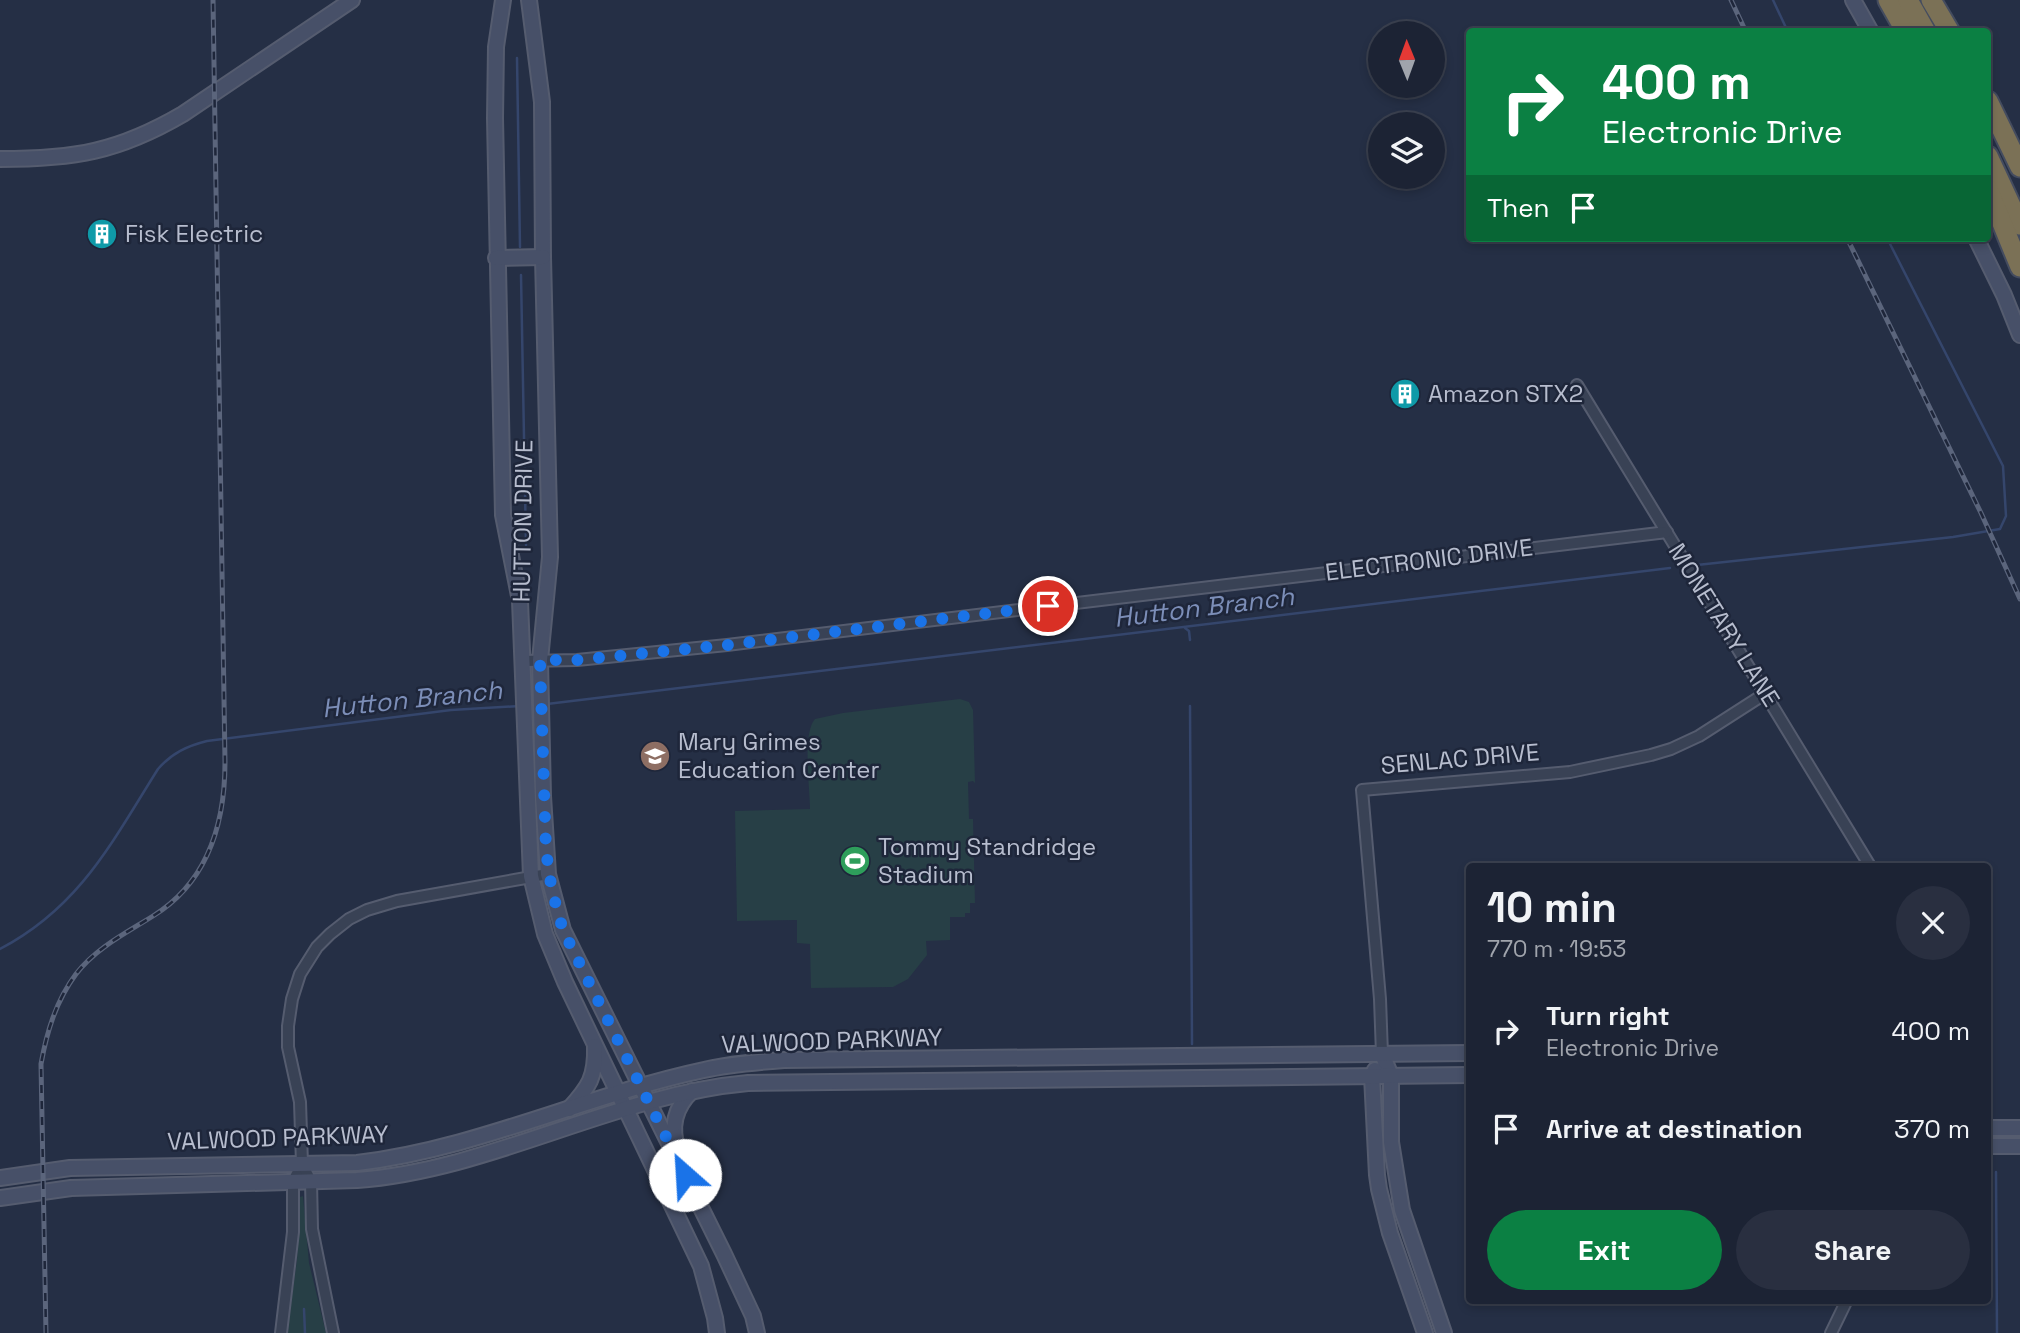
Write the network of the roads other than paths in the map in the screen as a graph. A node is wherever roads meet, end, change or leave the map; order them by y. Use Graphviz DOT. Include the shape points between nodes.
graph roads {
  1 [pos="352,0"];
  2 [pos="503,0"];
  3 [pos="529,0"];
  4 [pos="1853,0"];
  5 [pos="1888,0"];
  6 [pos="1908,0"];
  7 [pos="1931,0"];
  8 [pos="1869,28"];
  9 [pos="1904,28"];
  10 [pos="1924,28"];
  11 [pos="1948,28"];
  12 [pos="1991,107"];
  13 [pos="0,159"];
  14 [pos="1991,162"];
  15 [pos="2020,167"];
  16 [pos="1991,196"];
  17 [pos="2020,225"];
  18 [pos="1978,242"];
  19 [pos="543,257"];
  20 [pos="496,258"];
  21 [pos="2020,267"];
  22 [pos="2020,335"];
  23 [pos="1577,384"];
  24 [pos="1667,533"];
  25 [pos="540,660"];
  26 [pos="524,661"];
  27 [pos="1766,693"];
  28 [pos="534,735"];
  29 [pos="1868,863"];
  30 [pos="548,874"];
  31 [pos="531,876"];
  32 [pos="594,1042"];
  33 [pos="1466,1053"];
  34 [pos="1382,1054"];
  35 [pos="1177,1056"];
  36 [pos="917,1059"];
  37 [pos="1466,1075"];
  38 [pos="1373,1076"];
  39 [pos="1391,1076"];
  40 [pos="1177,1077"];
  41 [pos="918,1080"];
  42 [pos="642,1086"];
  43 [pos="692,1091"];
  44 [pos="620,1094"];
  45 [pos="649,1102"];
  46 [pos="627,1108"];
  47 [pos="569,1109"];
  48 [pos="1991,1128"];
  49 [pos="2020,1128"];
  50 [pos="1991,1146"];
  51 [pos="2020,1146"];
  52 [pos="302,1164"];
  53 [pos="685,1175"];
  54 [pos="0,1178"];
  55 [pos="293,1181"];
  56 [pos="311,1181"];
  57 [pos="0,1198"];
  58 [pos="1409,1236"];
  59 [pos="1393,1242"];
  60 [pos="1845,1304"];
  61 [pos="281,1333"];
  62 [pos="332,1333"];
  63 [pos="716,1333"];
  64 [pos="757,1333"];
  65 [pos="1425,1333"];
  66 [pos="1444,1333"];
  67 [pos="1831,1333"];
  1 -- 13 [label="street" via="155,130 128,142 67,157"];
  2 -- 20 [label="street, HUTTON DRIVE" via="496,47"];
  3 -- 19 [label="street, HUTTON DRIVE" via="542,102"];
  4 -- 8 [label="street"];
  5 -- 9 [label="highway"];
  6 -- 10 [label="highway"];
  7 -- 11 [label="highway"];
  12 -- 15 [label="highway"];
  14 -- 17 [label="highway"];
  16 -- 21 [label="highway"];
  18 -- 22 [label="street"];
  19 -- 20 [label="street"];
  19 -- 25 [label="street, HUTTON DRIVE" via="550,557"];
  20 -- 26 [label="street, HUTTON DRIVE" via="503,516 520,601"];
  23 -- 24 [label="street, MONETARY LANE"];
  24 -- 25 [label="street, ELECTRONIC DRIVE" via="727,645"];
  24 -- 27 [label="street, MONETARY LANE"];
  25 -- 26 [label="street, ELECTRONIC DRIVE"];
  25 -- 28 [label="street, HUTTON DRIVE"];
  26 -- 28 [label="street, HUTTON DRIVE"];
  27 -- 29 [label="street, MONETARY LANE"];
  27 -- 34 [label="street, SENLAC DRIVE" via="1699,736 1651,755 1570,772 1362,790"];
  28 -- 30 [label="street, HUTTON DRIVE"];
  28 -- 31 [label="street, HUTTON DRIVE"];
  30 -- 31 [label="street"];
  30 -- 42 [label="street, HUTTON DRIVE" via="563,930"];
  31 -- 32 [label="street, HUTTON DRIVE" via="545,934"];
  31 -- 52 [label="street" via="397,901 349,919 324,940 295,988 288,1035 300,1102"];
  32 -- 44 [label="street, HUTTON DRIVE"];
  32 -- 47 [label="street" via="593,1078"];
  33 -- 34 [label="street, VALWOOD PARKWAY"];
  34 -- 35 [label="street, VALWOOD PARKWAY"];
  34 -- 38 [label="street, SENLAC DRIVE"];
  34 -- 39 [label="street, SENLAC DRIVE"];
  35 -- 36 [label="street, VALWOOD PARKWAY"];
  35 -- 40 [label="street"];
  36 -- 41 [label="street"];
  36 -- 42 [label="street, VALWOOD PARKWAY" via="750,1063 705,1069"];
  37 -- 39 [label="street, VALWOOD PARKWAY"];
  38 -- 39 [label="street, VALWOOD PARKWAY"];
  38 -- 40 [label="street, VALWOOD PARKWAY"];
  38 -- 59 [label="street, SENLAC DRIVE" via="1377,1175"];
  39 -- 58 [label="street, SENLAC DRIVE" via="1391,1142"];
  40 -- 41 [label="street, VALWOOD PARKWAY"];
  41 -- 43 [label="street, VALWOOD PARKWAY" via="748,1083"];
  42 -- 44 [label="street, VALWOOD PARKWAY"];
  42 -- 45 [label="street, HUTTON DRIVE"];
  43 -- 45 [label="street, VALWOOD PARKWAY"];
  43 -- 53 [label="street" via="676,1112 674,1126"];
  44 -- 46 [label="street, HUTTON DRIVE"];
  44 -- 47 [label="street, VALWOOD PARKWAY"];
  45 -- 46 [label="street, VALWOOD PARKWAY"];
  45 -- 53 [label="street, HUTTON DRIVE"];
  46 -- 56 [label="street, VALWOOD PARKWAY" via="430,1170 393,1178"];
  46 -- 63 [label="street, HUTTON DRIVE" via="701,1266"];
  47 -- 52 [label="street, VALWOOD PARKWAY" via="391,1159"];
  48 -- 49 [label="street"];
  50 -- 51 [label="street"];
  52 -- 54 [label="street, VALWOOD PARKWAY" via="70,1168"];
  52 -- 55 [label="street"];
  52 -- 56 [label="street"];
  53 -- 64 [label="street, HUTTON DRIVE" via="744,1296"];
  55 -- 56 [label="street, VALWOOD PARKWAY"];
  55 -- 57 [label="street, VALWOOD PARKWAY" via="71,1188"];
  55 -- 61 [label="street" via="293,1232"];
  56 -- 62 [label="street" via="312,1229"];
  58 -- 59 [label="street"];
  58 -- 66 [label="street, SENLAC DRIVE"];
  59 -- 65 [label="street, SENLAC DRIVE"];
  60 -- 67 [label="street"];
}
